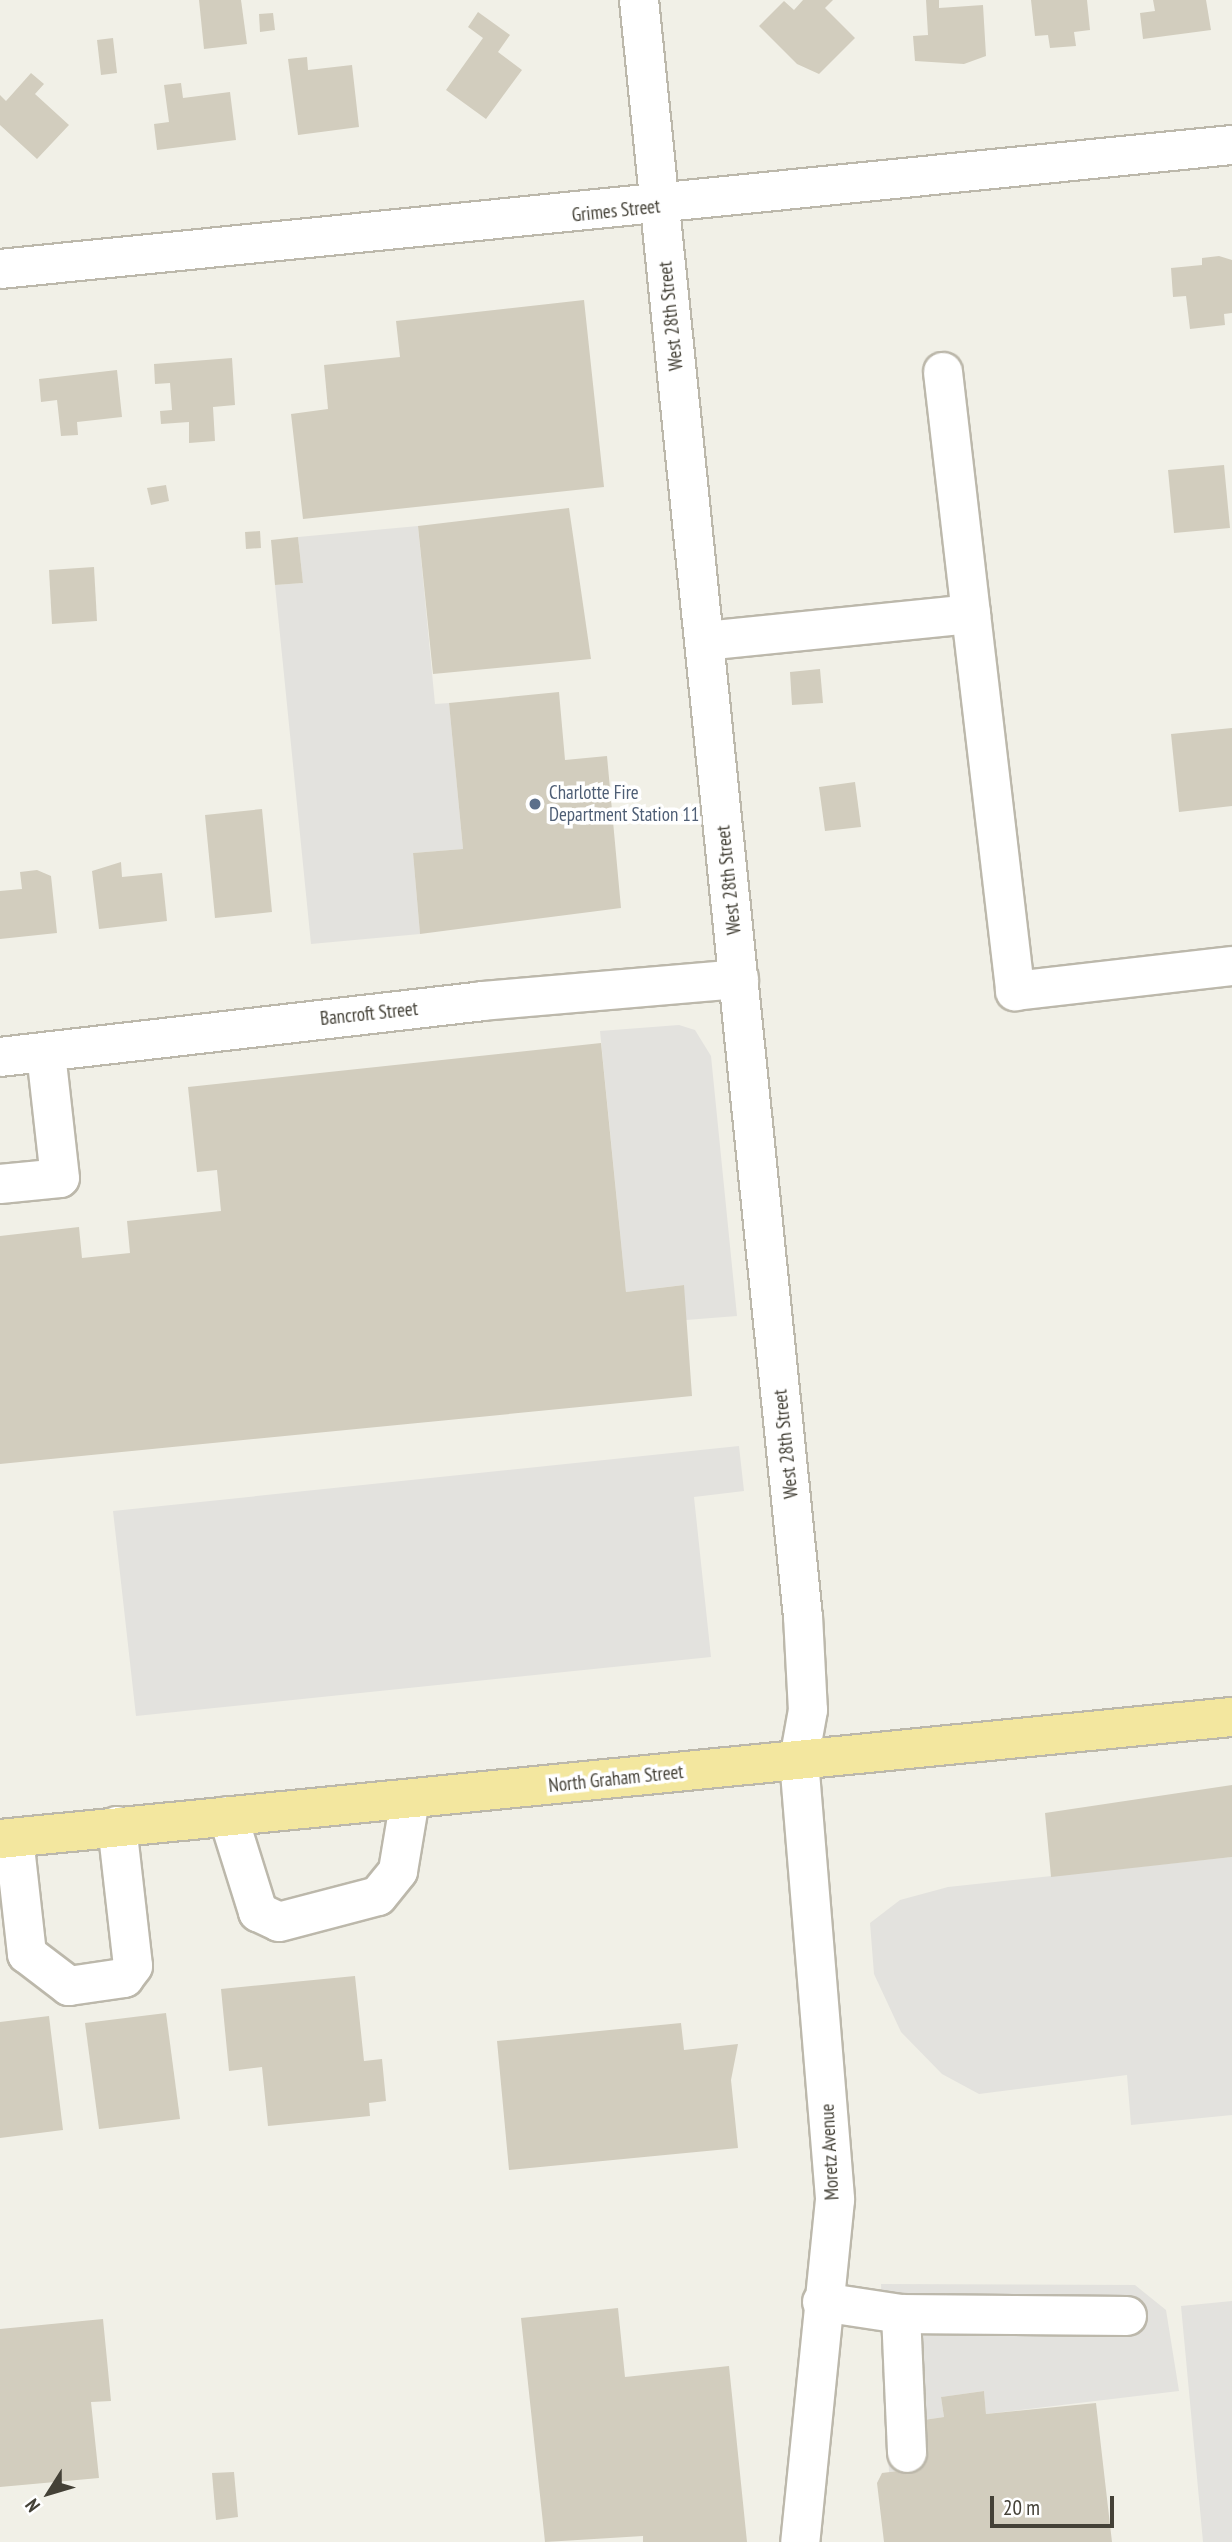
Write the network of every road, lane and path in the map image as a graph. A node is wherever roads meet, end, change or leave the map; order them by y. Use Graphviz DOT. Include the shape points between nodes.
graph roads {
  1 [pos="639,0"];
  2 [pos="1232,145"];
  3 [pos="660,206"];
  4 [pos="0,269"];
  5 [pos="943,372"];
  6 [pos="971,614"];
  7 [pos="705,641"];
  8 [pos="1232,966"];
  9 [pos="739,979"];
  10 [pos="46,1053"];
  11 [pos="0,1057"];
  12 [pos="0,1184"];
  13 [pos="1232,1717"];
  14 [pos="799,1760"];
  15 [pos="410,1799"];
  16 [pos="228,1816"];
  17 [pos="117,1826"];
  18 [pos="7,1838"];
  19 [pos="822,2302"];
  20 [pos="901,2314"];
  21 [pos="1127,2316"];
  22 [pos="906,2453"];
  23 [pos="800,2542"];
  1 -- 3 [label="street, West 28th Street"];
  2 -- 3 [label="street, Grimes Street"];
  3 -- 4 [label="street, Grimes Street"];
  3 -- 7 [label="street, West 28th Street"];
  5 -- 6 [label="street"];
  6 -- 7 [label="street"];
  6 -- 8 [label="street" via="1015,990"];
  7 -- 9 [label="street, West 28th Street"];
  9 -- 10 [label="street, Bancroft Street" via="482,1001"];
  9 -- 14 [label="street, West 28th Street" via="803,1616 808,1710"];
  10 -- 11 [label="street, Bancroft Street"];
  10 -- 12 [label="street" via="60,1178"];
  13 -- 14 [label="main road, North Graham Street"];
  14 -- 15 [label="main road, North Graham Street"];
  14 -- 19 [label="street, Moretz Avenue" via="835,2200"];
  15 -- 16 [label="main road, North Graham Street"];
  15 -- 16 [label="street" via="398,1871 378,1896 279,1922 258,1912"];
  16 -- 17 [label="main road, North Graham Street"];
  17 -- 18 [label="main road, North Graham Street"];
  17 -- 18 [label="street" via="133,1966 124,1978 69,1986 27,1954"];
  19 -- 20 [label="street"];
  19 -- 23 [label="street, Moretz Avenue"];
  20 -- 21 [label="street"];
  20 -- 22 [label="street"];
}
